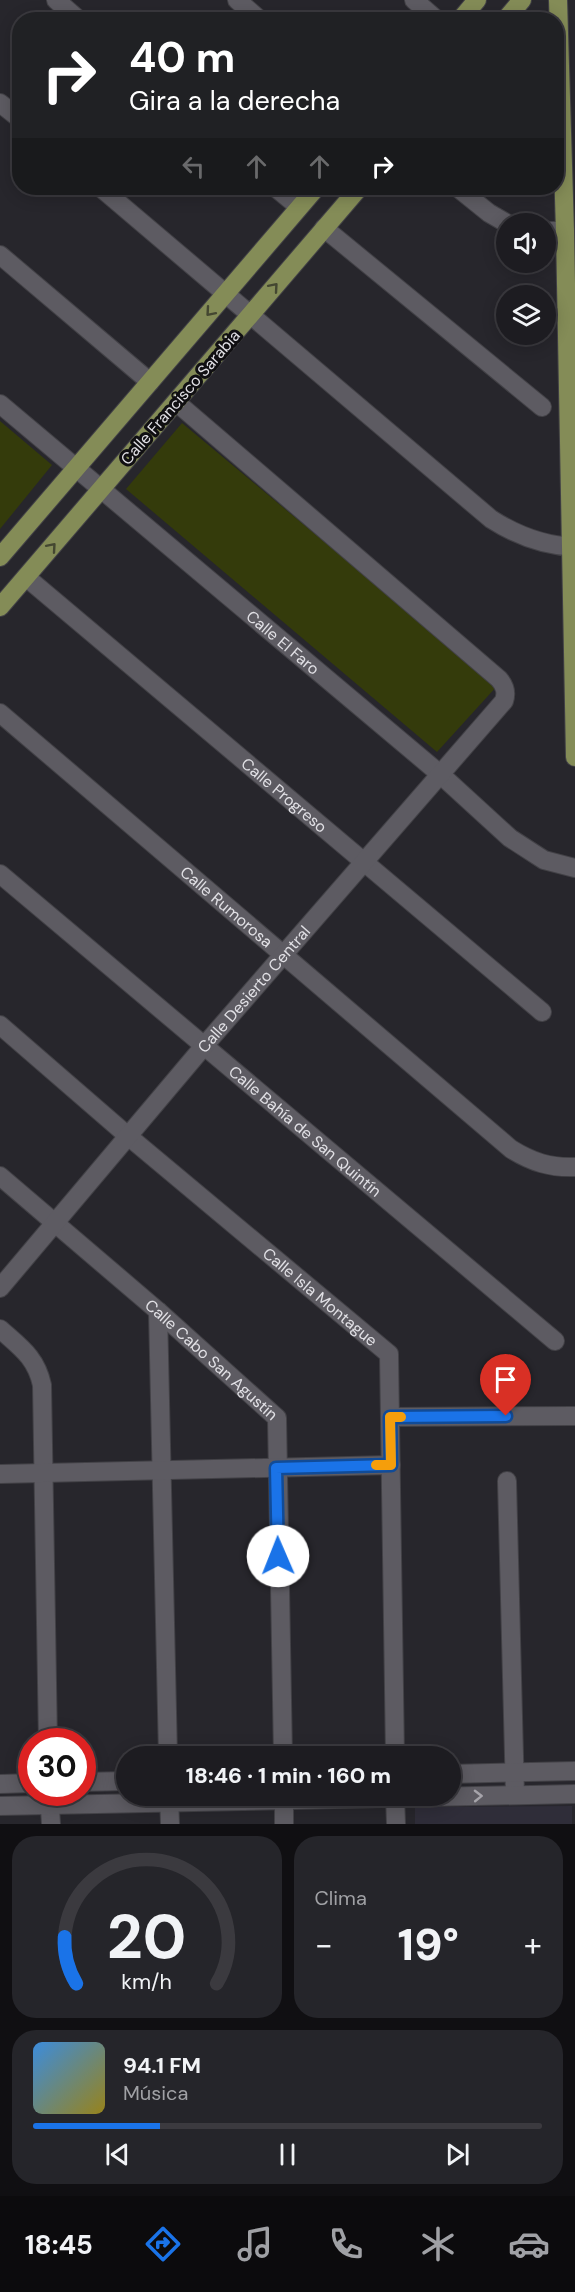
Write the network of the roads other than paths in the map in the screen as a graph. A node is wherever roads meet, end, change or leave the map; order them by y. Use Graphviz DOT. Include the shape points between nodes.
graph roads {
  1 [pos="56,0"];
  2 [pos="237,0"];
  3 [pos="414,0"];
  4 [pos="477,0"];
  5 [pos="522,0"];
  6 [pos="70,12"];
  7 [pos="251,12"];
  8 [pos="428,12"];
  9 [pos="467,12"];
  10 [pos="512,12"];
  11 [pos="0,103"];
  12 [pos="12,113"];
  13 [pos="109,195"];
  14 [pos="284,195"];
  15 [pos="310,195"];
  16 [pos="353,195"];
  17 [pos="467,195"];
  18 [pos="564,195"];
  19 [pos="299,207"];
  20 [pos="496,217"];
  21 [pos="324,228"];
  22 [pos="556,231"];
  23 [pos="565,231"];
  24 [pos="0,255"];
  25 [pos="226,292"];
  26 [pos="250,315"];
  27 [pos="150,382"];
  28 [pos="176,402"];
  29 [pos="0,404"];
  30 [pos="542,407"];
  31 [pos="77,467"];
  32 [pos="101,489"];
  33 [pos="573,547"];
  34 [pos="0,557"];
  35 [pos="26,577"];
  36 [pos="0,607"];
  37 [pos="0,713"];
  38 [pos="575,757"];
  39 [pos="440,774"];
  40 [pos="363,861"];
  41 [pos="575,868"];
  42 [pos="0,874"];
  43 [pos="284,956"];
  44 [pos="542,1012"];
  45 [pos="0,1025"];
  46 [pos="204,1046"];
  47 [pos="128,1136"];
  48 [pos="575,1167"];
  49 [pos="0,1176"];
  50 [pos="54,1223"];
  51 [pos="0,1287"];
  52 [pos="158,1311"];
  53 [pos="0,1329"];
  54 [pos="555,1341"];
  55 [pos="575,1416"];
  56 [pos="390,1417"];
  57 [pos="391,1465"];
  58 [pos="276,1468"];
  59 [pos="160,1470"];
  60 [pos="44,1473"];
  61 [pos="0,1474"];
  62 [pos="507,1481"];
  63 [pos="48,1728"];
  64 [pos="168,1746"];
  65 [pos="283,1746"];
  66 [pos="395,1746"];
  67 [pos="575,1771"];
  68 [pos="515,1772"];
  69 [pos="461,1774"];
  70 [pos="116,1781"];
  71 [pos="96,1782"];
  72 [pos="18,1783"];
  73 [pos="0,1784"];
  74 [pos="575,1794"];
  75 [pos="461,1795"];
  76 [pos="515,1795"];
  77 [pos="96,1798"];
  78 [pos="116,1799"];
  79 [pos="18,1803"];
  80 [pos="0,1806"];
  81 [pos="50,1806"];
  82 [pos="170,1806"];
  83 [pos="284,1806"];
  84 [pos="395,1806"];
  85 [pos="51,1824"];
  86 [pos="170,1824"];
  87 [pos="284,1824"];
  88 [pos="396,1824"];
  1 -- 6 [label="street"];
  2 -- 7 [label="street"];
  3 -- 8 [label="street"];
  4 -- 9 [label="main road"];
  5 -- 10 [label="main road"];
  11 -- 12 [label="street"];
  13 -- 25 [label="street"];
  14 -- 19 [label="street"];
  15 -- 19 [label="main road, Calle Francisco Sarabia"];
  16 -- 21 [label="main road, Calle Francisco Sarabia"];
  17 -- 20 [label="street"];
  18 -- 23 [label="main road"];
  19 -- 25 [label="main road, Calle Francisco Sarabia"];
  26 -- 21 [label="main road, Calle Francisco Sarabia, one-way"];
  21 -- 30 [label="street"];
  22 -- 23 [label="street"];
  23 -- 33 [label="main road"];
  24 -- 27 [label="street"];
  25 -- 26 [label="street"];
  25 -- 27 [label="main road, Calle Francisco Sarabia, one-way"];
  26 -- 28 [label="main road, Calle Francisco Sarabia"];
  26 -- 33 [label="street" via="491,519 525,538"];
  27 -- 31 [label="main road, Calle Francisco Sarabia"];
  28 -- 32 [label="main road, Calle Francisco Sarabia"];
  28 -- 39 [label="street, Calle Desierto Central" via="504,685 504,701"];
  29 -- 31 [label="street, Calle El Faro"];
  31 -- 32 [label="street, Calle El Faro"];
  31 -- 34 [label="main road, Calle Francisco Sarabia"];
  35 -- 32 [label="main road, Calle Francisco Sarabia, one-way"];
  32 -- 39 [label="street, Calle El Faro"];
  33 -- 38 [label="main road"];
  35 -- 36 [label="main road, Calle Francisco Sarabia"];
  35 -- 40 [label="street, Calle Progreso"];
  37 -- 43 [label="street, Calle Rumorosa"];
  39 -- 40 [label="street, Calle Desierto Central"];
  39 -- 41 [label="street, Calle El Faro" via="510,838 544,860"];
  40 -- 43 [label="street, Calle Desierto Central"];
  40 -- 44 [label="street, Calle Progreso"];
  42 -- 46 [label="street, Calle Bahía de San Quintín"];
  43 -- 46 [label="street, Calle Desierto Central"];
  43 -- 48 [label="street, Calle Rumorosa" via="511,1149 540,1164"];
  45 -- 47 [label="street, Calle Isla Montague"];
  46 -- 47 [label="street, Calle Desierto Central"];
  46 -- 54 [label="street, Calle Bahía de San Quintín"];
  47 -- 50 [label="street, Calle Desierto Central"];
  47 -- 56 [label="street, Calle Isla Montague" via="389,1354"];
  49 -- 50 [label="street, Calle Cabo San Agustín"];
  50 -- 51 [label="street, Calle Desierto Central"];
  50 -- 52 [label="street, Calle Cabo San Agustín"];
  52 -- 58 [label="street, Calle Cabo San Agustín" via="277,1418"];
  52 -- 59 [label="street"];
  53 -- 60 [label="street" via="39,1368"];
  55 -- 56 [label="street"];
  56 -- 57 [label="street, Calle Isla Montague"];
  57 -- 58 [label="street"];
  57 -- 66 [label="street, Calle Isla Montague"];
  58 -- 59 [label="street"];
  58 -- 65 [label="street, Calle Cabo San Agustín"];
  59 -- 60 [label="street"];
  59 -- 64 [label="street"];
  60 -- 61 [label="street"];
  60 -- 63 [label="street"];
  62 -- 68 [label="street"];
  67 -- 68 [label="street"];
  68 -- 69 [label="street"];
  68 -- 76 [label="street"];
  70 -- 71 [label="street"];
  72 -- 73 [label="street"];
  74 -- 76 [label="street"];
  75 -- 76 [label="street, one-way"];
  77 -- 78 [label="street"];
  79 -- 80 [label="street"];
  81 -- 85 [label="street"];
  82 -- 86 [label="street"];
  83 -- 87 [label="street"];
  84 -- 88 [label="street"];
}
